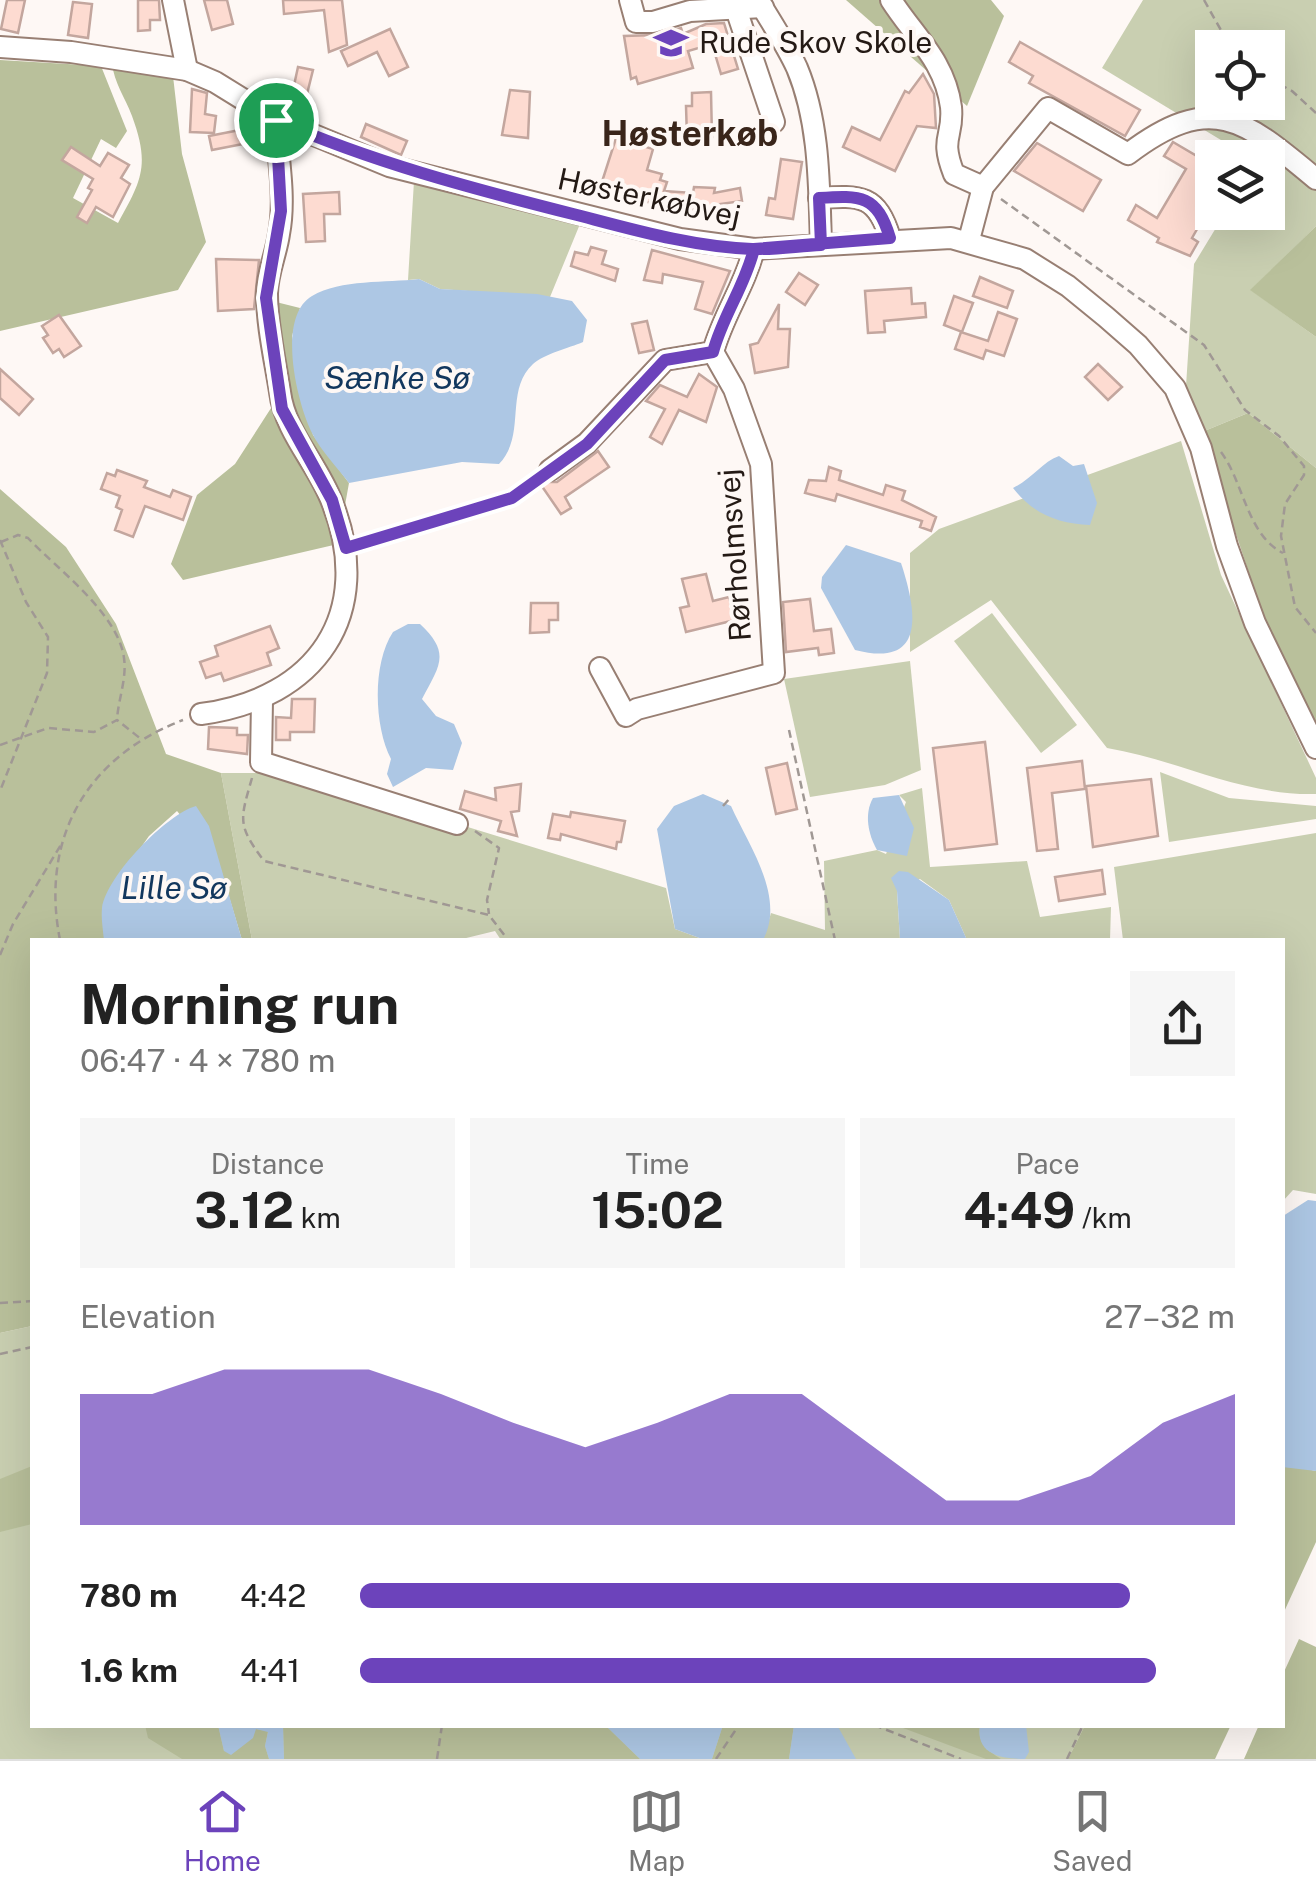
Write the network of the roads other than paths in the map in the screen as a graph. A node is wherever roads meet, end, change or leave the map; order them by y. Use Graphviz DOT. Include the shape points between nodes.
graph roads {
  1 [pos="173,0"];
  2 [pos="630,0"];
  3 [pos="890,0"];
  4 [pos="761,4"];
  5 [pos="736,9"];
  6 [pos="0,47"];
  7 [pos="787,50"];
  8 [pos="754,62"];
  9 [pos="186,70"];
  10 [pos="276,120"];
  11 [pos="774,122"];
  12 [pos="1316,179"];
  13 [pos="983,188"];
  14 [pos="819,198"];
  15 [pos="890,238"];
  16 [pos="969,240"];
  17 [pos="821,245"];
  18 [pos="754,249"];
  19 [pos="713,352"];
  20 [pos="550,470"];
  21 [pos="600,668"];
  22 [pos="262,700"];
  23 [pos="201,714"];
  24 [pos="1316,748"];
  25 [pos="457,824"];
  1 -- 9 [label="street"];
  2 -- 5 [label="street" via="636,22"];
  3 -- 13 [label="street" via="932,50 950,103 944,147 954,174"];
  4 -- 5 [label="street"];
  4 -- 7 [label="street"];
  5 -- 8 [label="street"];
  6 -- 9 [label="street, Høsterkøbvej"];
  7 -- 8 [label="street"];
  7 -- 14 [label="street" via="808,102"];
  8 -- 11 [label="street"];
  9 -- 10 [label="street, Høsterkøbvej"];
  10 -- 18 [label="street, Høsterkøbvej" via="442,181 618,226"];
  10 -- 22 [label="street" via="281,211 266,298 282,409 332,500 346,548 338,626 324,653 300,678"];
  12 -- 13 [label="street" via="1267,138 1237,123 1184,119 1128,154 1048,108"];
  13 -- 16 [label="street"];
  14 -- 15 [label="street" via="870,201"];
  14 -- 17 [label="street"];
  15 -- 16 [label="street, Høsterkøbvej"];
  15 -- 17 [label="street, Høsterkøbvej"];
  16 -- 24 [label="street, Høsterkøbvej" via="1044,270 1138,345 1174,388 1198,441 1255,623"];
  17 -- 18 [label="street, Høsterkøbvej"];
  18 -- 19 [label="street"];
  19 -- 20 [label="street" via="665,360 587,444"];
  19 -- 21 [label="street, Rørholmsvej" via="734,388 761,464 774,674 626,716"];
  22 -- 23 [label="street"];
  22 -- 25 [label="street" via="262,762"];
}
